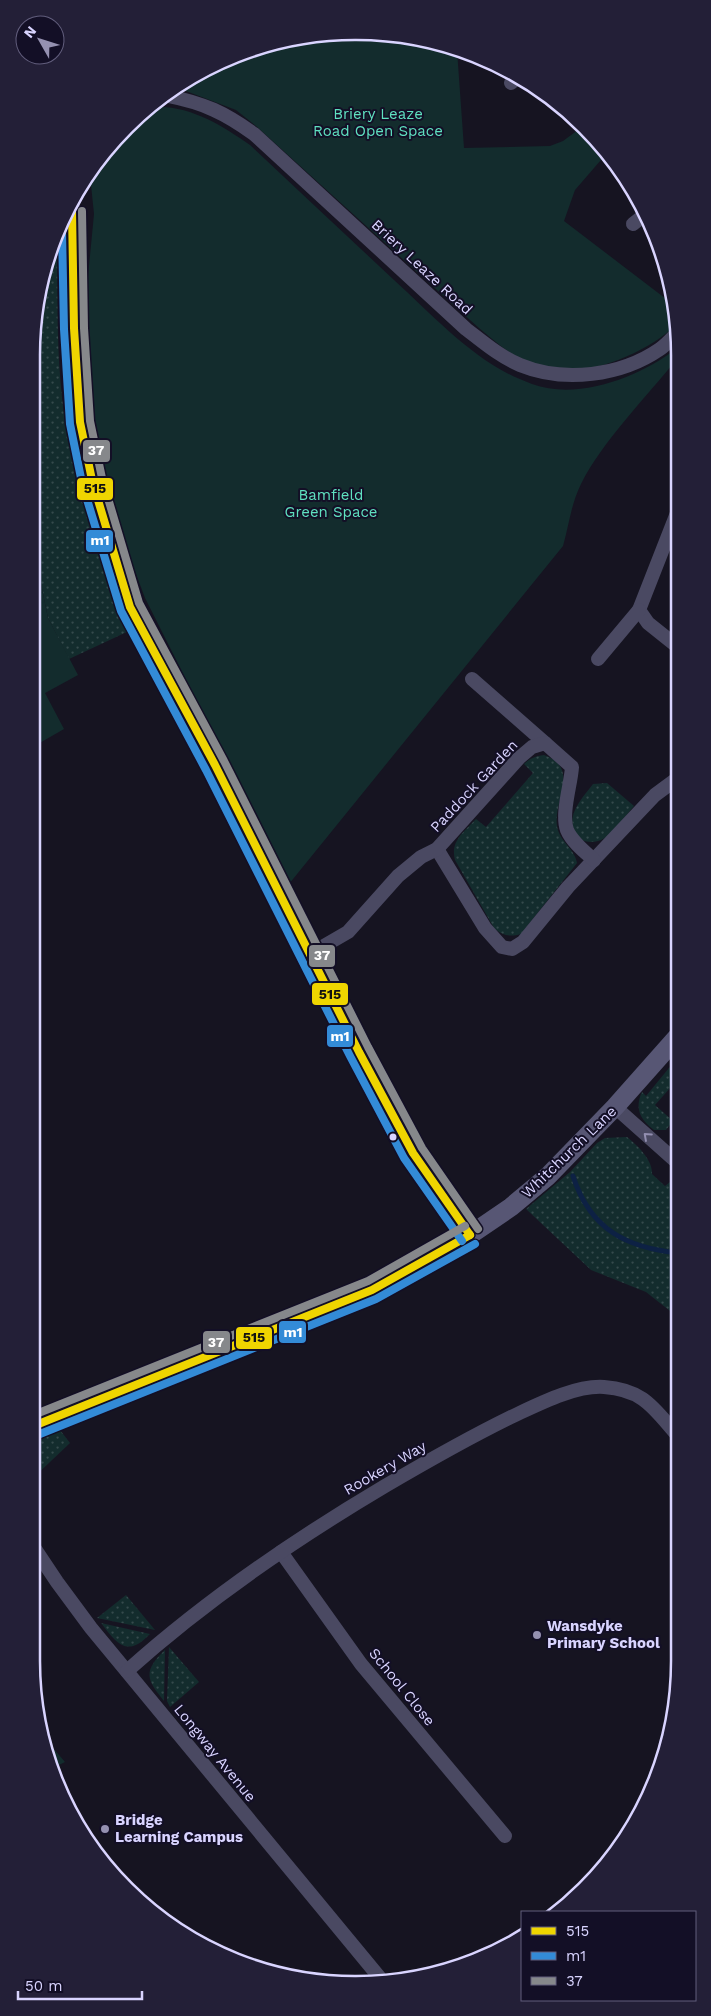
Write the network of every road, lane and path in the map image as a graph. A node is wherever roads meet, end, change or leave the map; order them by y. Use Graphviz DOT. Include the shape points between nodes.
graph roads {
  1 [pos="174,97"];
  2 [pos="72,218"];
  3 [pos="639,219"];
  4 [pos="633,224"];
  5 [pos="670,339"];
  6 [pos="671,528"];
  7 [pos="639,610"];
  8 [pos="671,641"];
  9 [pos="598,659"];
  10 [pos="472,680"];
  11 [pos="545,743"];
  12 [pos="671,783"];
  13 [pos="437,849"];
  14 [pos="594,860"];
  15 [pos="310,954"];
  16 [pos="671,1044"];
  17 [pos="615,1107"];
  18 [pos="671,1157"];
  19 [pos="470,1235"];
  20 [pos="40,1423"];
  21 [pos="671,1428"];
  22 [pos="281,1552"];
  23 [pos="40,1557"];
  24 [pos="127,1671"];
  25 [pos="505,1836"];
  26 [pos="377,1975"];
  1 -- 5 [label="street, Briery Leaze Road" via="226,113 254,134 466,328 496,353 520,365 546,373 601,373 632,363 660,349"];
  2 -- 15 [label="street" via="80,422 92,480 130,607"];
  3 -- 4 [label="street"];
  6 -- 7 [label="street"];
  7 -- 8 [label="street" via="648,623"];
  7 -- 9 [label="street"];
  10 -- 11 [label="street"];
  11 -- 13 [label="street, Paddock Garden" via="532,747 520,758"];
  11 -- 14 [label="street" via="572,767 565,814 567,830"];
  12 -- 14 [label="street, Paddock Garden" via="654,795"];
  13 -- 14 [label="street, Paddock Garden" via="485,928 502,947 512,948 524,942"];
  13 -- 15 [label="street, Paddock Garden" via="421,857 398,876 348,932"];
  15 -- 19 [label="street" via="413,1153"];
  16 -- 17 [label="street, Whitchurch Lane"];
  18 -- 17 [label="street, one-way"];
  17 -- 19 [label="street, Whitchurch Lane" via="548,1176"];
  19 -- 20 [label="street, Whitchurch Lane" via="372,1290"];
  21 -- 22 [label="street, Rookery Way" via="644,1398 623,1389 602,1387 582,1390 539,1404 476,1434 352,1506"];
  22 -- 24 [label="street, Rookery Way" via="210,1601"];
  22 -- 25 [label="street, School Close" via="361,1664"];
  23 -- 24 [label="street, Longway Avenue"];
  24 -- 26 [label="street, Longway Avenue"];
}
